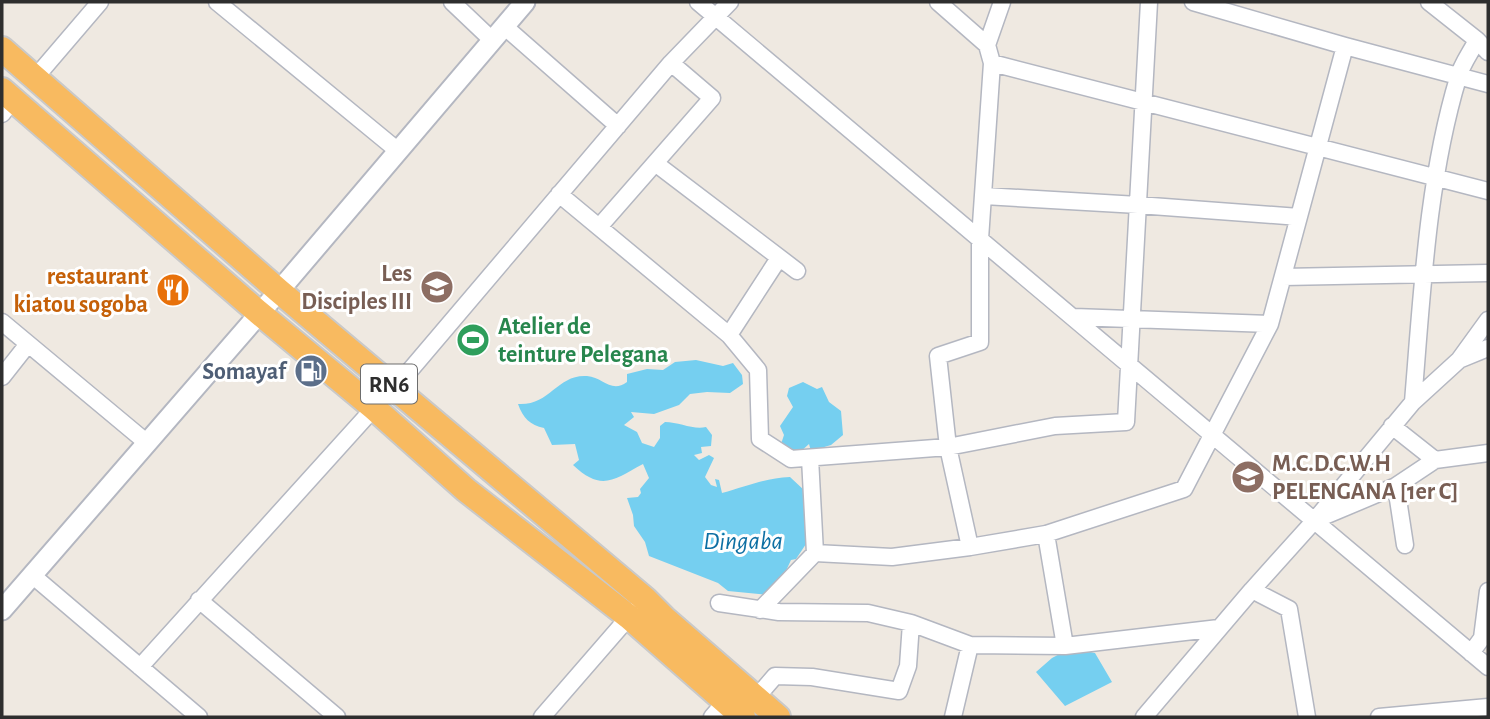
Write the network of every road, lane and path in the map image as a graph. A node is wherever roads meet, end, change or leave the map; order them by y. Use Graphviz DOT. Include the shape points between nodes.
graph roads {
  1 [pos="100,2"];
  2 [pos="217,2"];
  3 [pos="452,2"];
  4 [pos="525,2"];
  5 [pos="698,2"];
  6 [pos="730,2"];
  7 [pos="938,2"];
  8 [pos="1002,2"];
  9 [pos="1149,2"];
  10 [pos="1193,2"];
  11 [pos="1429,2"];
  12 [pos="716,17"];
  13 [pos="498,33"];
  14 [pos="987,45"];
  15 [pos="1345,46"];
  16 [pos="1483,46"];
  17 [pos="2,49"];
  18 [pos="992,62"];
  19 [pos="671,63"];
  20 [pos="1458,75"];
  21 [pos="35,78"];
  22 [pos="1488,84"];
  23 [pos="6,102"];
  24 [pos="1143,102"];
  25 [pos="618,126"];
  26 [pos="1317,147"];
  27 [pos="397,150"];
  28 [pos="655,163"];
  29 [pos="1436,178"];
  30 [pos="1488,191"];
  31 [pos="559,194"];
  32 [pos="984,196"];
  33 [pos="1138,205"];
  34 [pos="1299,217"];
  35 [pos="599,227"];
  36 [pos="980,239"];
  37 [pos="779,258"];
  38 [pos="797,271"];
  39 [pos="1488,274"];
  40 [pos="1424,276"];
  41 [pos="1283,278"];
  42 [pos="279,291"];
  43 [pos="258,312"];
  44 [pos="1074,317"];
  45 [pos="1131,318"];
  46 [pos="1488,320"];
  47 [pos="2,322"];
  48 [pos="1270,324"];
  49 [pos="729,335"];
  50 [pos="28,344"];
  51 [pos="1488,348"];
  52 [pos="1459,360"];
  53 [pos="1130,365"];
  54 [pos="2,377"];
  55 [pos="395,388"];
  56 [pos="1413,401"];
  57 [pos="374,408"];
  58 [pos="1392,426"];
  59 [pos="1212,434"];
  60 [pos="146,442"];
  61 [pos="948,447"];
  62 [pos="1488,453"];
  63 [pos="810,458"];
  64 [pos="1435,460"];
  65 [pos="1396,486"];
  66 [pos="1315,520"];
  67 [pos="1046,534"];
  68 [pos="1405,545"];
  69 [pos="970,547"];
  70 [pos="815,553"];
  71 [pos="32,575"];
  72 [pos="1252,590"];
  73 [pos="1488,591"];
  74 [pos="199,600"];
  75 [pos="719,603"];
  76 [pos="637,608"];
  77 [pos="2,610"];
  78 [pos="760,610"];
  79 [pos="911,623"];
  80 [pos="1219,628"];
  81 [pos="970,645"];
  82 [pos="1065,646"];
  83 [pos="1481,658"];
  84 [pos="140,667"];
  85 [pos="1488,707"];
  86 [pos="734,708"];
  87 [pos="332,716"];
  88 [pos="200,717"];
  89 [pos="542,717"];
  90 [pos="778,717"];
  91 [pos="953,717"];
  92 [pos="1144,717"];
  93 [pos="1307,717"];
  94 [pos="1379,717"];
  1 -- 21 [label="street"];
  2 -- 27 [label="street"];
  3 -- 13 [label="street"];
  4 -- 13 [label="street"];
  5 -- 12 [label="street"];
  6 -- 12 [label="street"];
  7 -- 14 [label="street"];
  8 -- 14 [label="street"];
  9 -- 24 [label="street"];
  10 -- 15 [label="street"];
  11 -- 16 [label="street"];
  12 -- 19 [label="street"];
  12 -- 36 [label="street"];
  13 -- 25 [label="street"];
  13 -- 27 [label="street"];
  14 -- 18 [label="street"];
  15 -- 20 [label="street"];
  15 -- 26 [label="street"];
  16 -- 20 [label="street"];
  17 -- 21 [label="highway, RN6"];
  18 -- 24 [label="street"];
  18 -- 32 [label="street"];
  19 -- 25 [label="street"];
  19 -- 28 [label="street" via="712,99"];
  20 -- 22 [label="street"];
  20 -- 29 [label="street"];
  21 -- 42 [label="highway, RN6"];
  23 -- 43 [label="highway, RN6"];
  24 -- 26 [label="street"];
  24 -- 33 [label="street"];
  25 -- 31 [label="street"];
  26 -- 29 [label="street"];
  26 -- 34 [label="street"];
  27 -- 42 [label="street"];
  28 -- 35 [label="street"];
  28 -- 37 [label="street"];
  29 -- 30 [label="street"];
  29 -- 40 [label="street"];
  31 -- 35 [label="street"];
  31 -- 55 [label="street"];
  32 -- 33 [label="street"];
  32 -- 36 [label="street"];
  33 -- 34 [label="street"];
  33 -- 45 [label="street"];
  34 -- 41 [label="street"];
  35 -- 49 [label="street"];
  36 -- 44 [label="street"];
  36 -- 61 [label="street" via="980,342 938,356"];
  37 -- 38 [label="street"];
  37 -- 49 [label="street"];
  39 -- 40 [label="street"];
  40 -- 41 [label="street"];
  40 -- 56 [label="street"];
  41 -- 48 [label="street"];
  42 -- 43 [label="street"];
  42 -- 55 [label="highway, RN6"];
  43 -- 57 [label="highway, RN6"];
  43 -- 60 [label="street"];
  44 -- 45 [label="street"];
  44 -- 53 [label="street"];
  45 -- 48 [label="street"];
  45 -- 53 [label="street"];
  46 -- 52 [label="street"];
  47 -- 50 [label="street"];
  48 -- 59 [label="street"];
  49 -- 63 [label="street" via="758,370 760,439 791,460"];
  50 -- 54 [label="street"];
  50 -- 60 [label="street"];
  51 -- 52 [label="street"];
  52 -- 56 [label="street"];
  53 -- 59 [label="street"];
  53 -- 61 [label="street" via="1126,422 1055,426"];
  55 -- 76 [label="highway, RN6"];
  56 -- 58 [label="street"];
  57 -- 74 [label="street"];
  57 -- 76 [label="highway, RN6" via="466,490"];
  58 -- 64 [label="street"];
  58 -- 66 [label="street"];
  59 -- 66 [label="street"];
  59 -- 67 [label="street" via="1184,489"];
  60 -- 71 [label="street"];
  61 -- 63 [label="street"];
  61 -- 69 [label="street"];
  62 -- 64 [label="street"];
  63 -- 70 [label="street"];
  64 -- 65 [label="street"];
  65 -- 66 [label="street"];
  65 -- 68 [label="street"];
  66 -- 72 [label="street"];
  66 -- 83 [label="street"];
  67 -- 69 [label="street"];
  67 -- 82 [label="street"];
  69 -- 70 [label="street" via="892,557"];
  70 -- 78 [label="street"];
  71 -- 77 [label="street"];
  71 -- 84 [label="street"];
  72 -- 80 [label="street"];
  72 -- 93 [label="street" via="1289,609"];
  73 -- 83 [label="street"];
  74 -- 84 [label="street"];
  74 -- 87 [label="street"];
  75 -- 78 [label="street"];
  76 -- 86 [label="highway, RN6" via="664,618"];
  76 -- 89 [label="street"];
  78 -- 79 [label="street" via="868,613"];
  79 -- 81 [label="street"];
  79 -- 86 [label="street" via="908,666 899,691 775,676"];
  80 -- 82 [label="street"];
  80 -- 92 [label="street"];
  81 -- 82 [label="street"];
  81 -- 91 [label="street"];
  84 -- 88 [label="street"];
  85 -- 94 [label="street"];
  86 -- 90 [label="highway, RN6"];
}
